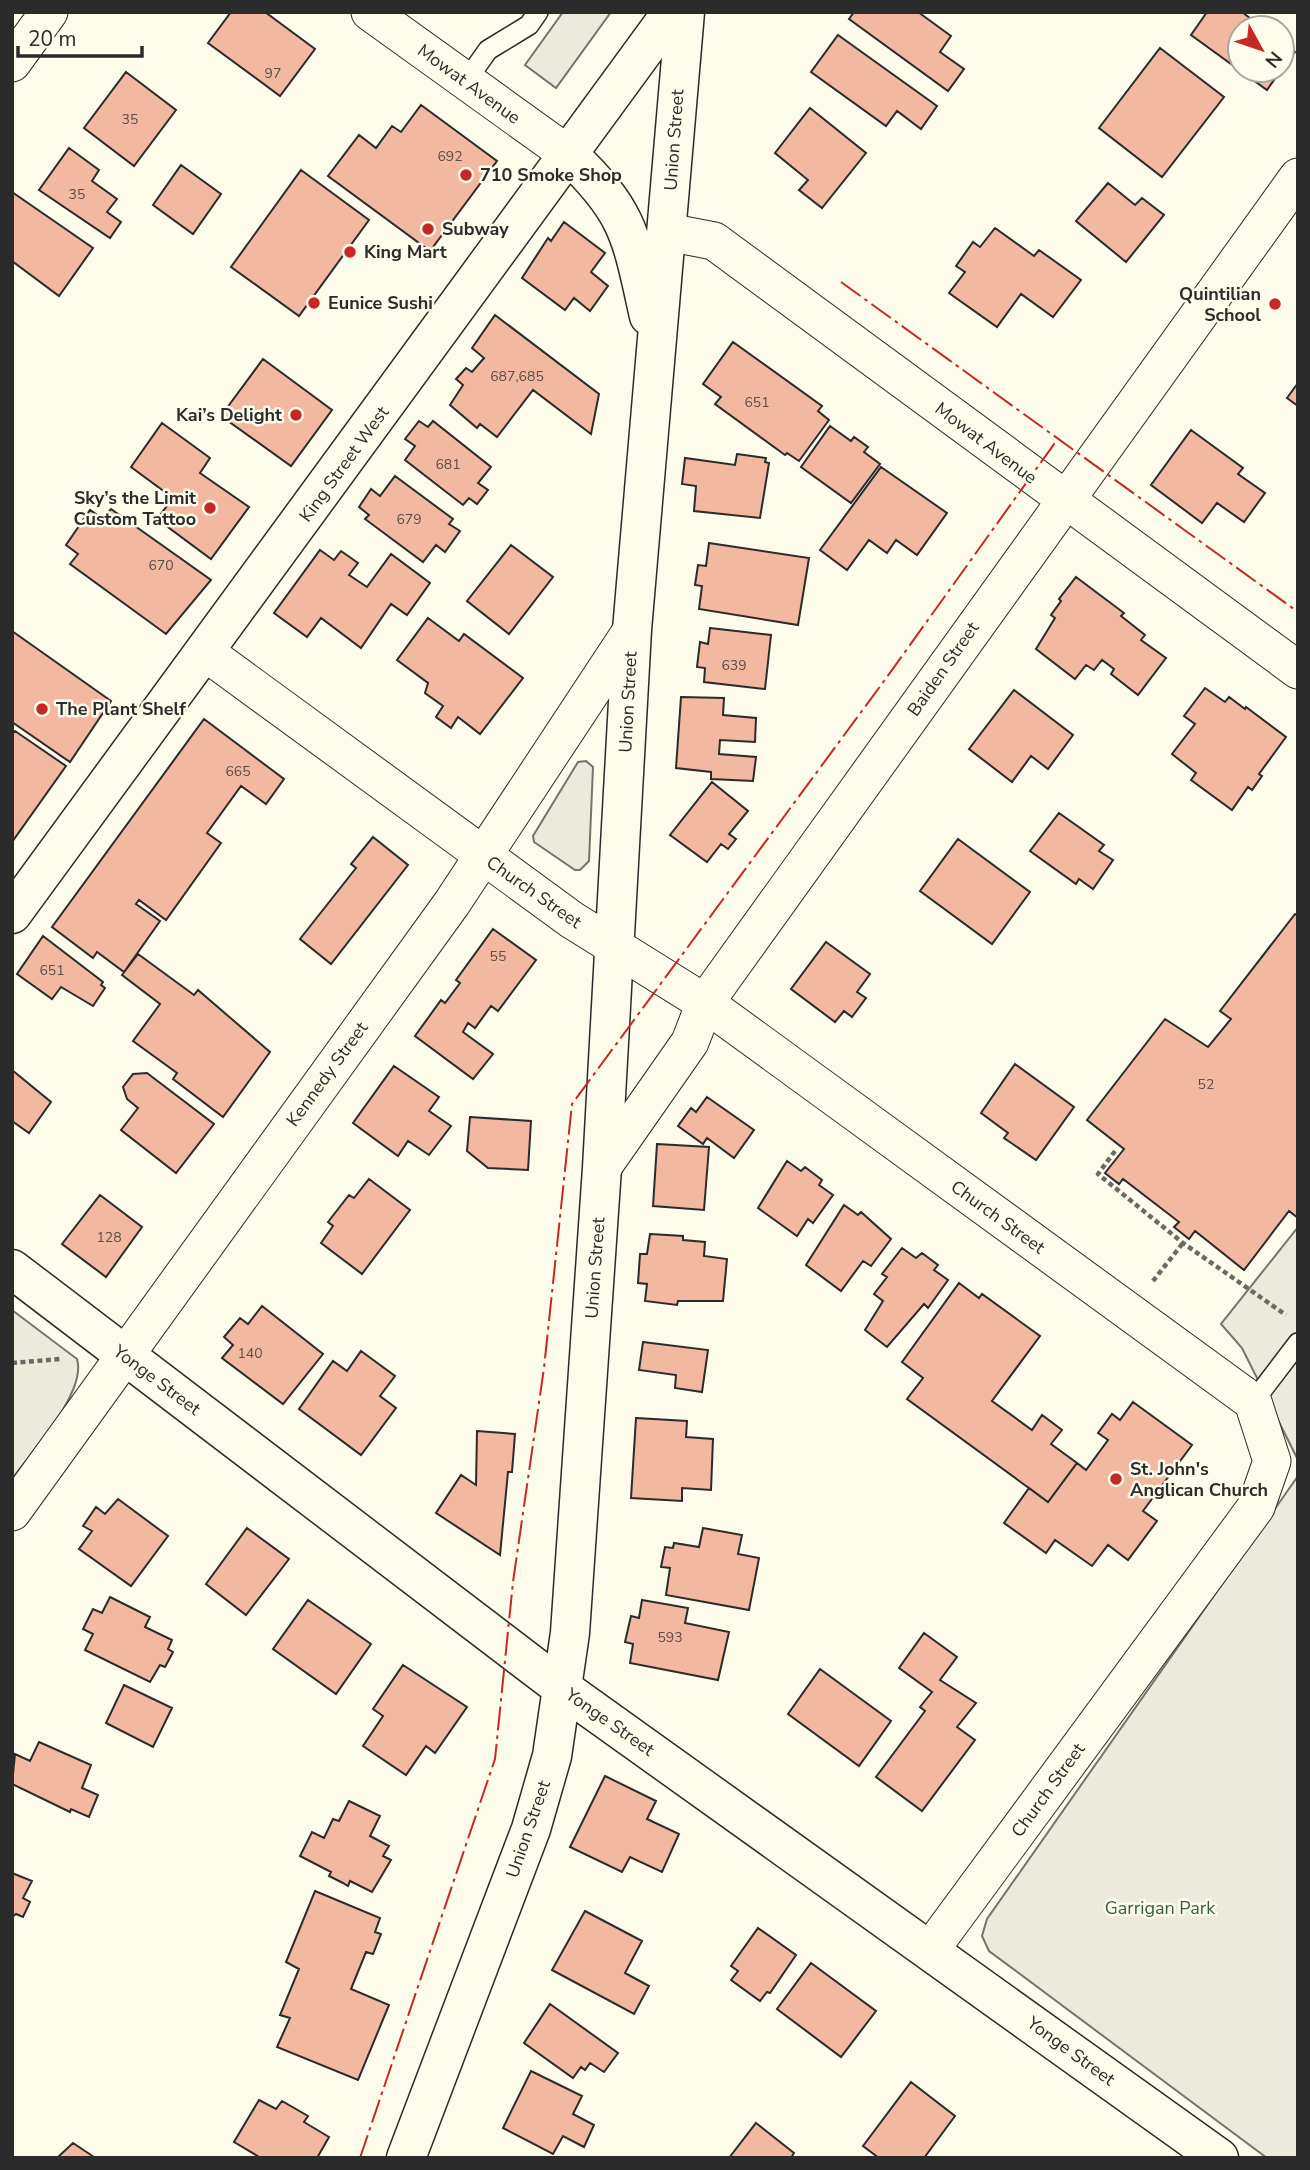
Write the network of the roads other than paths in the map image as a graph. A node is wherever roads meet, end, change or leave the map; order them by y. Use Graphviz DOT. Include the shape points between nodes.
graph roads {
  1 [pos="49,12"];
  2 [pos="370,12"];
  3 [pos="538,12"];
  4 [pos="672,12"];
  5 [pos="685,12"];
  6 [pos="12,63"];
  7 [pos="466,81"];
  8 [pos="569,155"];
  9 [pos="1298,177"];
  10 [pos="667,232"];
  11 [pos="656,352"];
  12 [pos="1066,502"];
  13 [pos="632,630"];
  14 [pos="205,652"];
  15 [pos="1298,670"];
  16 [pos="483,856"];
  17 [pos="12,914"];
  18 [pos="614,946"];
  19 [pos="705,1003"];
  20 [pos="602,1168"];
  21 [pos="12,1269"];
  22 [pos="1298,1343"];
  23 [pos="124,1354"];
  24 [pos="1253,1402"];
  25 [pos="12,1512"];
  26 [pos="562,1688"];
  27 [pos="931,1949"];
  28 [pos="407,2158"];
  29 [pos="1219,2158"];
  1 -- 6 [label="street"];
  2 -- 7 [label="street, Mowat Avenue"];
  3 -- 7 [label="lane" via="529,25 488,50"];
  4 -- 8 [label="main road, King Street West"];
  5 -- 10 [label="main road, Union Street"];
  7 -- 8 [label="street, Mowat Avenue"];
  8 -- 11 [label="main road, Union Street" via="607,193 631,235"];
  8 -- 14 [label="main road, King Street West"];
  9 -- 12 [label="street, Baiden Street"];
  10 -- 11 [label="main road, Union Street"];
  10 -- 12 [label="street, Mowat Avenue" via="714,241"];
  11 -- 13 [label="main road, Union Street"];
  12 -- 15 [label="street, Mowat Avenue"];
  12 -- 19 [label="street, Baiden Street"];
  13 -- 16 [label="street, Kennedy Street"];
  13 -- 18 [label="main road, Union Street"];
  14 -- 16 [label="street, Church Street"];
  14 -- 17 [label="main road, King Street West"];
  16 -- 18 [label="street, Church Street"];
  16 -- 23 [label="street, Kennedy Street"];
  18 -- 19 [label="street, Church Street"];
  18 -- 20 [label="main road, Union Street"];
  19 -- 20 [label="street, Baiden Street" via="690,1042"];
  19 -- 24 [label="street, Church Street"];
  20 -- 26 [label="main road, Union Street" via="570,1633"];
  21 -- 23 [label="main road, Yonge Street"];
  22 -- 24 [label="lane"];
  23 -- 25 [label="street, Kennedy Street"];
  23 -- 26 [label="main road, Yonge Street"];
  24 -- 27 [label="street, Church Street" via="1272,1461 1256,1507"];
  26 -- 27 [label="main road, Yonge Street"];
  26 -- 28 [label="main road, Union Street" via="552,1756 531,1829"];
  27 -- 29 [label="main road, Yonge Street"];
}
